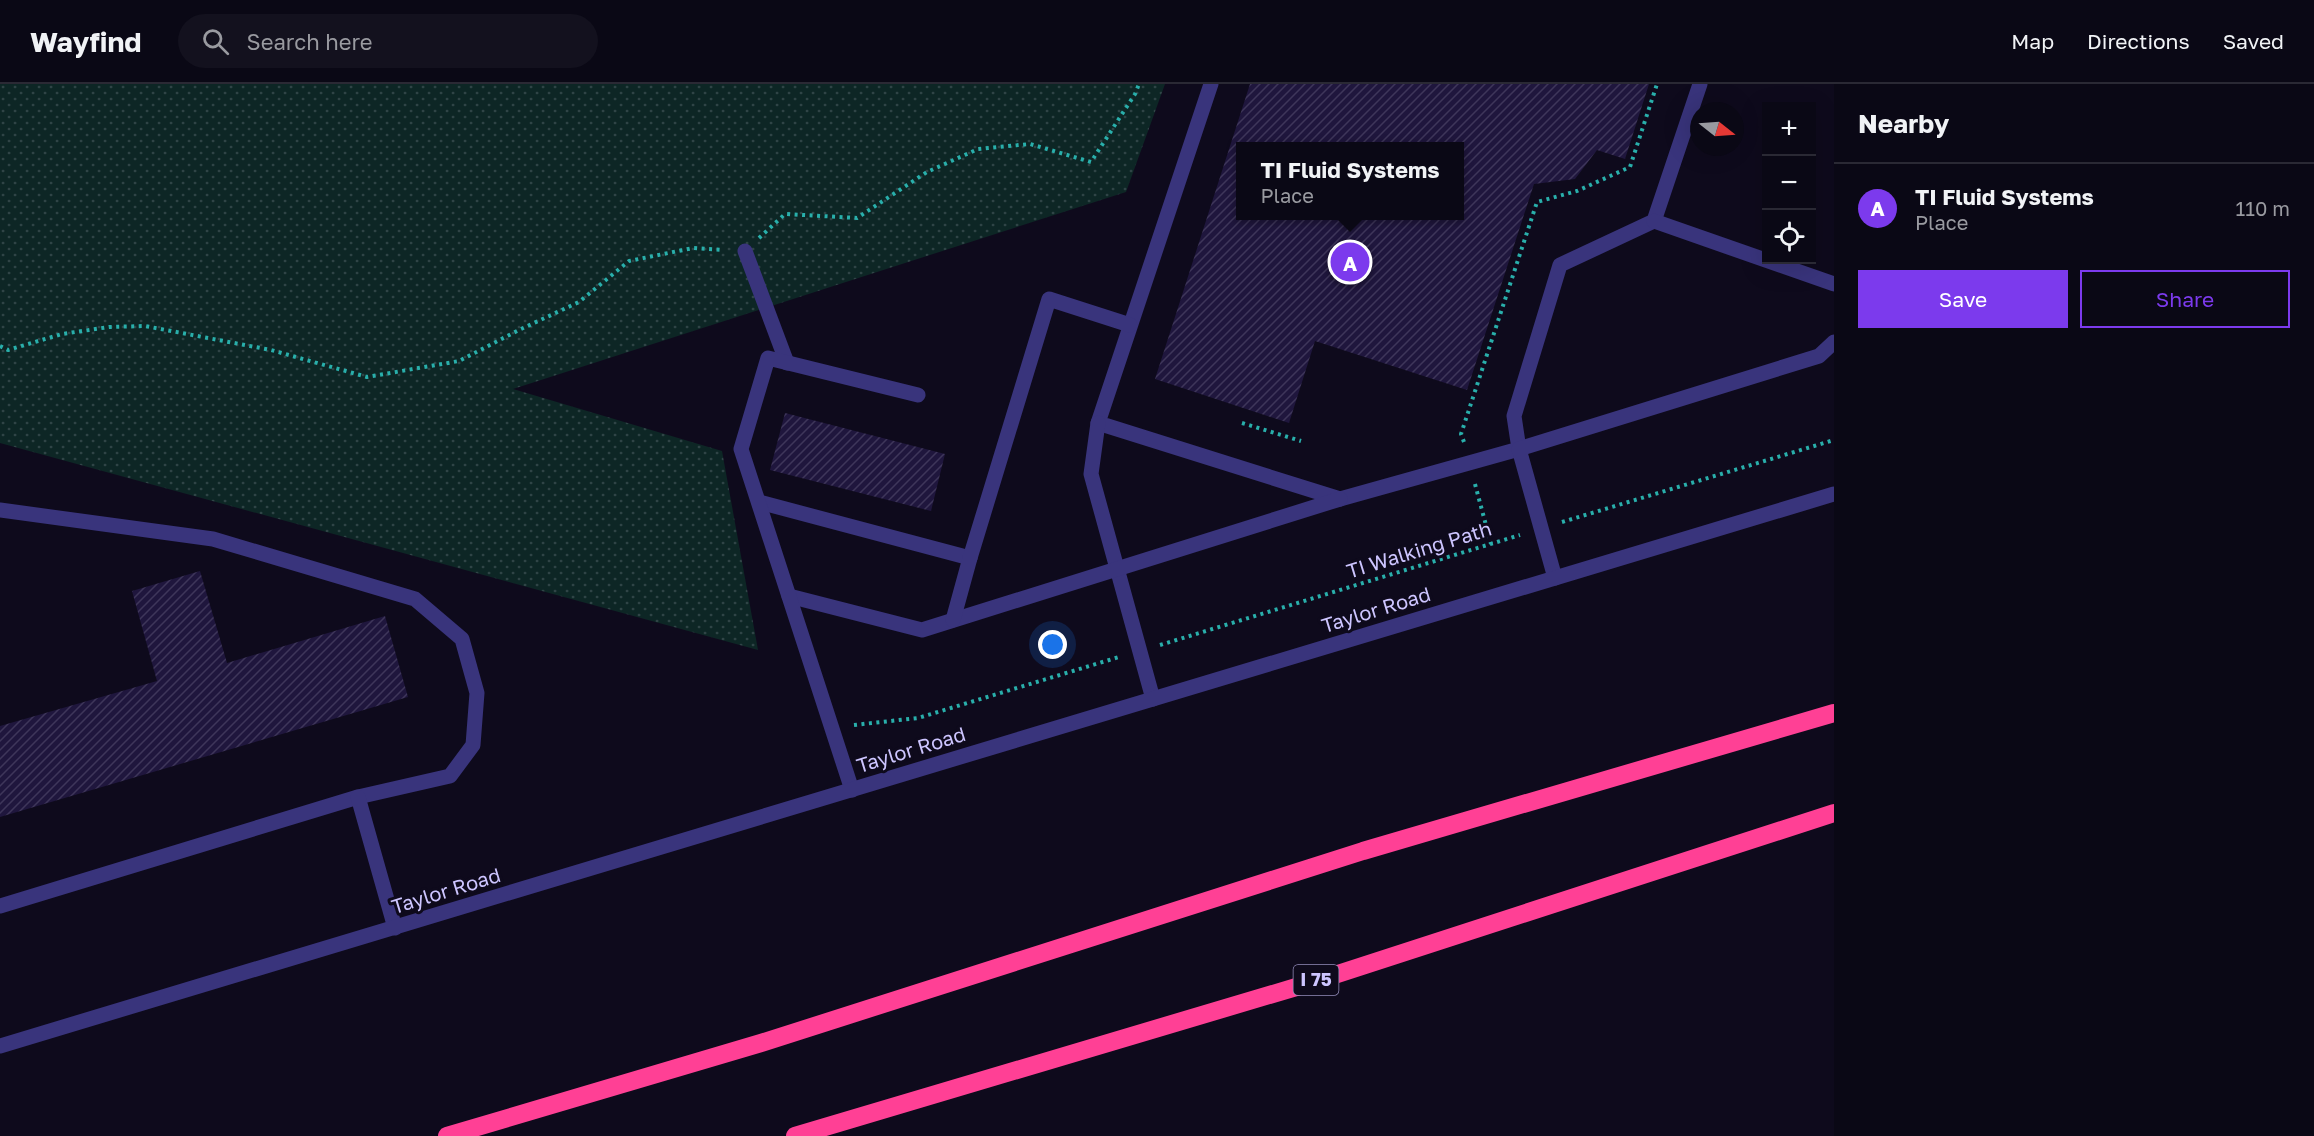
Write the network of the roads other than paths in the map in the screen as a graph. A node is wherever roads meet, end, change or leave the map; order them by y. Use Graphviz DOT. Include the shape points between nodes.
graph roads {
  1 [pos="1211,84"];
  2 [pos="1700,84"];
  3 [pos="1654,221"];
  4 [pos="745,251"];
  5 [pos="1834,284"];
  6 [pos="1130,325"];
  7 [pos="1834,342"];
  8 [pos="787,363"];
  9 [pos="918,395"];
  10 [pos="1098,423"];
  11 [pos="1519,449"];
  12 [pos="1834,494"];
  13 [pos="1340,499"];
  14 [pos="759,502"];
  15 [pos="0,510"];
  16 [pos="970,558"];
  17 [pos="1117,569"];
  18 [pos="1555,578"];
  19 [pos="789,596"];
  20 [pos="953,620"];
  21 [pos="1153,699"];
  22 [pos="1834,713"];
  23 [pos="852,790"];
  24 [pos="358,797"];
  25 [pos="1834,813"];
  26 [pos="0,906"];
  27 [pos="395,928"];
  28 [pos="0,1046"];
  29 [pos="447,1136"];
  30 [pos="795,1136"];
  1 -- 6 [label="street"];
  2 -- 3 [label="street"];
  3 -- 5 [label="street"];
  3 -- 11 [label="street" via="1560,265 1514,416"];
  4 -- 8 [label="street"];
  6 -- 10 [label="street"];
  6 -- 16 [label="street" via="1049,299"];
  7 -- 11 [label="street" via="1818,356"];
  8 -- 9 [label="street"];
  8 -- 14 [label="street" via="768,358 741,449"];
  10 -- 13 [label="street"];
  10 -- 17 [label="street" via="1091,474"];
  11 -- 13 [label="street"];
  11 -- 18 [label="street"];
  12 -- 18 [label="street, Taylor Road"];
  13 -- 17 [label="street"];
  14 -- 16 [label="street"];
  14 -- 19 [label="street"];
  15 -- 24 [label="street" via="213,539 415,599 462,639 477,693 472,745 450,776"];
  16 -- 20 [label="street"];
  17 -- 20 [label="street"];
  17 -- 21 [label="street"];
  18 -- 21 [label="street, Taylor Road"];
  19 -- 20 [label="street" via="922,630"];
  19 -- 23 [label="street"];
  21 -- 23 [label="street, Taylor Road"];
  22 -- 29 [label="highway" via="1363,851 761,1043"];
  23 -- 27 [label="street, Taylor Road"];
  24 -- 26 [label="street"];
  24 -- 27 [label="street"];
  25 -- 30 [label="highway, I 75" via="1312,982"];
  27 -- 28 [label="street, Taylor Road"];
}
